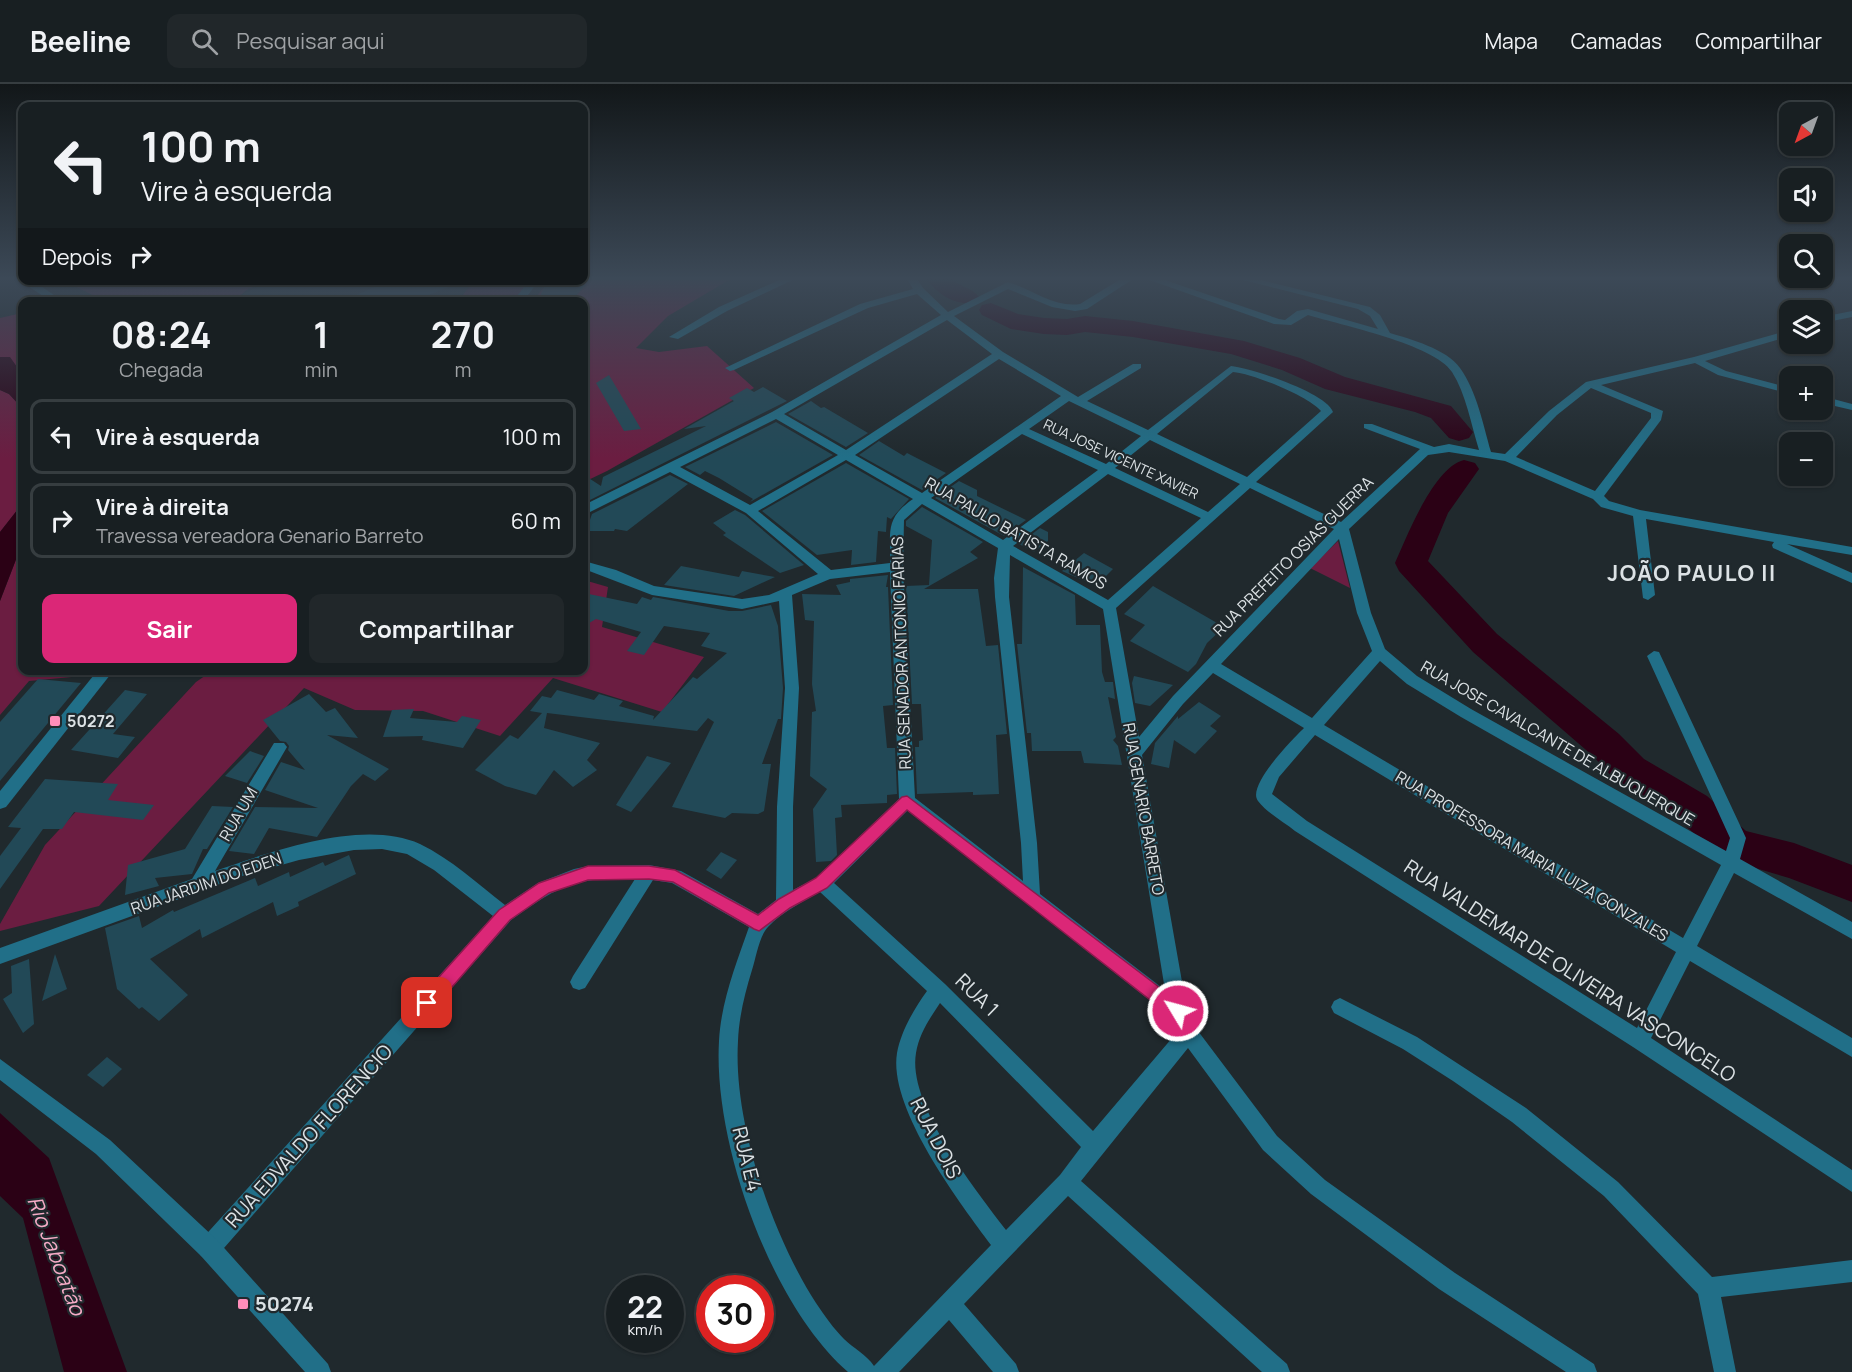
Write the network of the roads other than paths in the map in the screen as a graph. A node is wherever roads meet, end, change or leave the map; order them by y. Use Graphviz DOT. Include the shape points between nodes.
graph roads {
  1 [pos="797,337"];
  2 [pos="909,337"];
  3 [pos="975,337"];
  4 [pos="1393,337"];
  5 [pos="1776,337"];
  6 [pos="999,354"];
  7 [pos="1696,360"];
  8 [pos="1137,366"];
  9 [pos="730,368"];
  10 [pos="1590,384"];
  11 [pos="1779,387"];
  12 [pos="1073,399"];
  13 [pos="1833,402"];
  14 [pos="1852,407"];
  15 [pos="776,414"];
  16 [pos="1368,426"];
  17 [pos="1021,429"];
  18 [pos="1149,435"];
  19 [pos="1430,450"];
  20 [pos="1486,453"];
  21 [pos="848,454"];
  22 [pos="1508,458"];
  23 [pos="670,466"];
  24 [pos="1108,468"];
  25 [pos="1248,483"];
  26 [pos="1597,496"];
  27 [pos="923,498"];
  28 [pos="588,508"];
  29 [pos="750,510"];
  30 [pos="1639,514"];
  31 [pos="1209,517"];
  32 [pos="1342,528"];
  33 [pos="1757,536"];
  34 [pos="1005,545"];
  35 [pos="1852,551"];
  36 [pos="588,566"];
  37 [pos="896,567"];
  38 [pos="828,575"];
  39 [pos="1852,578"];
  40 [pos="785,593"];
  41 [pos="1648,595"];
  42 [pos="1109,607"];
  43 [pos="1379,652"];
  44 [pos="1654,656"];
  45 [pos="1211,665"];
  46 [pos="105,675"];
  47 [pos="1314,727"];
  48 [pos="279,747"];
  49 [pos="1135,752"];
  50 [pos="907,801"];
  51 [pos="0,802"];
  52 [pos="1730,864"];
  53 [pos="649,872"];
  54 [pos="199,882"];
  55 [pos="822,883"];
  56 [pos="1032,900"];
  57 [pos="785,903"];
  58 [pos="505,915"];
  59 [pos="759,924"];
  60 [pos="1852,932"];
  61 [pos="1688,949"];
  62 [pos="0,956"];
  63 [pos="579,982"];
  64 [pos="939,990"];
  65 [pos="1340,1007"];
  66 [pos="1178,1011"];
  67 [pos="1188,1033"];
  68 [pos="1640,1041"];
  69 [pos="1852,1048"];
  70 [pos="0,1068"];
  71 [pos="1094,1146"];
  72 [pos="1067,1182"];
  73 [pos="1852,1182"];
  74 [pos="1004,1245"];
  75 [pos="208,1248"];
  76 [pos="1852,1271"];
  77 [pos="1708,1288"];
  78 [pos="950,1304"];
  79 [pos="862,1370"];
  80 [pos="320,1372"];
  81 [pos="883,1372"];
  82 [pos="1008,1372"];
  83 [pos="1279,1372"];
  84 [pos="1586,1372"];
  85 [pos="1725,1372"];
  1 -- 9 [label="street"];
  2 -- 15 [label="street"];
  3 -- 6 [label="street"];
  4 -- 20 [label="street" via="1433,352 1455,368 1468,394"];
  5 -- 7 [label="street"];
  6 -- 12 [label="street"];
  6 -- 21 [label="street"];
  7 -- 10 [label="street"];
  7 -- 11 [label="street" via="1722,373"];
  8 -- 12 [label="street, RUA SENADOR ANTONIO FARIAS"];
  10 -- 22 [label="street" via="1553,413"];
  10 -- 26 [label="street" via="1659,414"];
  12 -- 17 [label="street, RUA SENADOR ANTONIO FARIAS"];
  12 -- 18 [label="street"];
  13 -- 14 [label="street"];
  15 -- 21 [label="street, RUA PAULO BATISTA RAMOS"];
  15 -- 23 [label="street"];
  16 -- 19 [label="street"];
  17 -- 24 [label="street, RUA JOSE VICENTE XAVIER"];
  17 -- 27 [label="street, RUA SENADOR ANTONIO FARIAS"];
  18 -- 24 [label="street"];
  18 -- 25 [label="street"];
  18 -- 25 [label="street, RUA PAULO BATISTA RAMOS" via="1234,368 1324,406 1328,412"];
  19 -- 20 [label="street" via="1449,448"];
  19 -- 32 [label="street, RUA PREFEITO OSIAS GUERRA"];
  20 -- 22 [label="street"];
  21 -- 27 [label="street, RUA PAULO BATISTA RAMOS"];
  21 -- 29 [label="street"];
  22 -- 26 [label="street"];
  23 -- 28 [label="street"];
  23 -- 29 [label="street"];
  24 -- 31 [label="street, RUA JOSE VICENTE XAVIER"];
  24 -- 34 [label="street"];
  25 -- 31 [label="street, RUA PAULO BATISTA RAMOS"];
  25 -- 32 [label="street"];
  26 -- 30 [label="street" via="1605,504"];
  27 -- 34 [label="street, RUA PAULO BATISTA RAMOS"];
  27 -- 37 [label="street, RUA SENADOR ANTONIO FARIAS" via="898,519"];
  29 -- 38 [label="street"];
  30 -- 33 [label="street"];
  30 -- 41 [label="street"];
  31 -- 42 [label="street, RUA PAULO BATISTA RAMOS"];
  32 -- 43 [label="street, RUA JOSE CAVALCANTE DE ALBUQUERQUE" via="1364,613"];
  32 -- 45 [label="street, RUA PREFEITO OSIAS GUERRA"];
  33 -- 35 [label="street"];
  33 -- 39 [label="street"];
  34 -- 42 [label="street, RUA PAULO BATISTA RAMOS"];
  34 -- 56 [label="street" via="1002,597"];
  36 -- 40 [label="street" via="652,590 742,604 760,603"];
  37 -- 38 [label="street"];
  37 -- 50 [label="street, RUA SENADOR ANTONIO FARIAS"];
  38 -- 40 [label="street"];
  40 -- 57 [label="street" via="792,688 785,807"];
  42 -- 49 [label="street, RUA GENARIO BARRETO"];
  43 -- 47 [label="street"];
  43 -- 52 [label="street, RUA JOSE CAVALCANTE DE ALBUQUERQUE" via="1398,669 1466,713"];
  44 -- 52 [label="street" via="1738,838"];
  45 -- 47 [label="street, RUA PROFESSORA MARIA LUIZA GONZALES"];
  45 -- 49 [label="street, RUA PREFEITO OSIAS GUERRA"];
  46 -- 51 [label="street"];
  47 -- 61 [label="street, RUA PROFESSORA MARIA LUIZA GONZALES"];
  47 -- 68 [label="street, RUA VALDEMAR DE OLIVEIRA VASCONCELO" via="1273,773 1264,796 1301,826"];
  48 -- 54 [label="street, RUA UM"];
  49 -- 66 [label="street, RUA GENARIO BARRETO"];
  50 -- 55 [label="street"];
  50 -- 56 [label="street"];
  52 -- 60 [label="street, RUA JOSE CAVALCANTE DE ALBUQUERQUE"];
  52 -- 61 [label="street"];
  53 -- 58 [label="street, RUA EDVALDO FLORENCIO" via="574,876 544,888"];
  53 -- 59 [label="street, RUA EDVALDO FLORENCIO" via="675,876"];
  53 -- 63 [label="street"];
  54 -- 58 [label="street, RUA JARDIM DO EDEN" via="289,854 340,845 392,843 423,853"];
  54 -- 62 [label="street, RUA JARDIM DO EDEN"];
  55 -- 57 [label="street"];
  55 -- 64 [label="street, RUA 1"];
  56 -- 66 [label="street"];
  57 -- 59 [label="street"];
  58 -- 75 [label="street, RUA EDVALDO FLORENCIO"];
  59 -- 79 [label="street, RUA E4" via="735,1000 728,1042 729,1075 741,1141 759,1204 792,1285 819,1324"];
  61 -- 68 [label="street"];
  61 -- 69 [label="street, RUA PROFESSORA MARIA LUIZA GONZALES"];
  64 -- 71 [label="street, RUA 1"];
  64 -- 74 [label="street, RUA DOIS" via="918,1018 905,1057 906,1072 915,1104 948,1168"];
  65 -- 77 [label="street" via="1410,1042 1519,1115 1611,1189"];
  66 -- 67 [label="street"];
  67 -- 71 [label="street"];
  67 -- 84 [label="street" via="1270,1143 1318,1187 1438,1274"];
  68 -- 73 [label="street, RUA VALDEMAR DE OLIVEIRA VASCONCELO"];
  70 -- 75 [label="street" via="103,1147"];
  71 -- 72 [label="street"];
  72 -- 74 [label="street"];
  72 -- 83 [label="street"];
  74 -- 78 [label="street"];
  75 -- 80 [label="street"];
  76 -- 77 [label="street"];
  77 -- 85 [label="street"];
  78 -- 81 [label="street"];
  78 -- 82 [label="street"];
}
